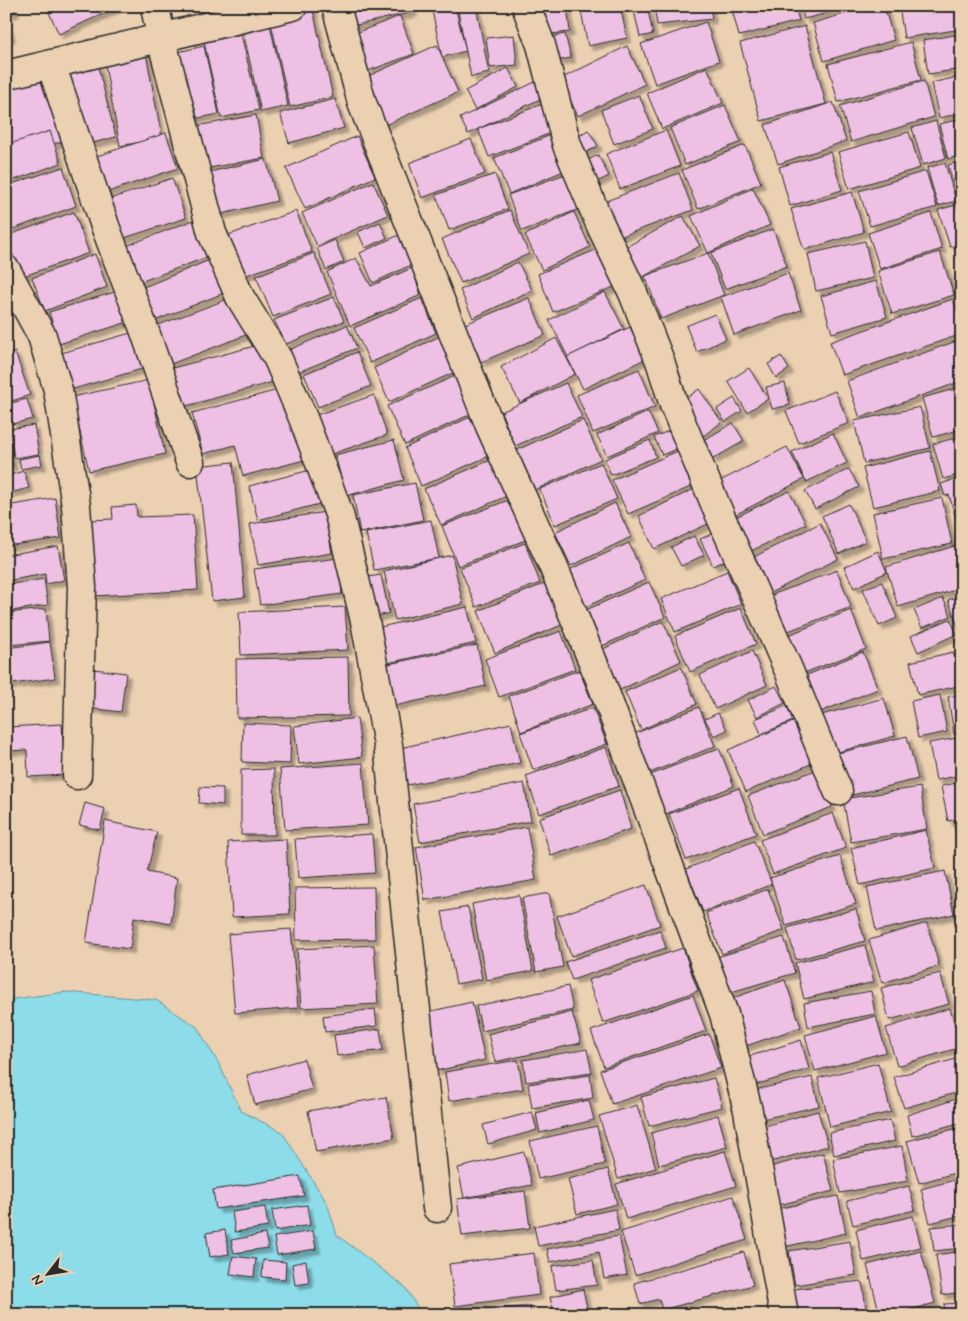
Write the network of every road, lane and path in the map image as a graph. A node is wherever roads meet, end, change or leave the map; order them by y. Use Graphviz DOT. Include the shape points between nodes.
graph roads {
  1 [pos="155,6"];
  2 [pos="293,6"];
  3 [pos="336,6"];
  4 [pos="526,6"];
  5 [pos="161,38"];
  6 [pos="51,64"];
  7 [pos="6,74"];
  8 [pos="6,270"];
  9 [pos="190,462"];
  10 [pos="77,775"];
  11 [pos="838,791"];
  12 [pos="437,1208"];
  13 [pos="784,1315"];
  1 -- 5 [label="street"];
  2 -- 5 [label="street"];
  3 -- 13 [label="street" via="362,103 490,426 600,680 724,1014 748,1111"];
  4 -- 11 [label="street" via="541,45 567,145 633,293 674,405"];
  5 -- 6 [label="street"];
  5 -- 12 [label="street" via="212,233 240,297 278,359 302,418 338,514 365,621 388,745"];
  6 -- 7 [label="street"];
  6 -- 9 [label="street" via="104,226"];
  8 -- 10 [label="street" via="42,336 58,390 76,506 82,587"];
}
